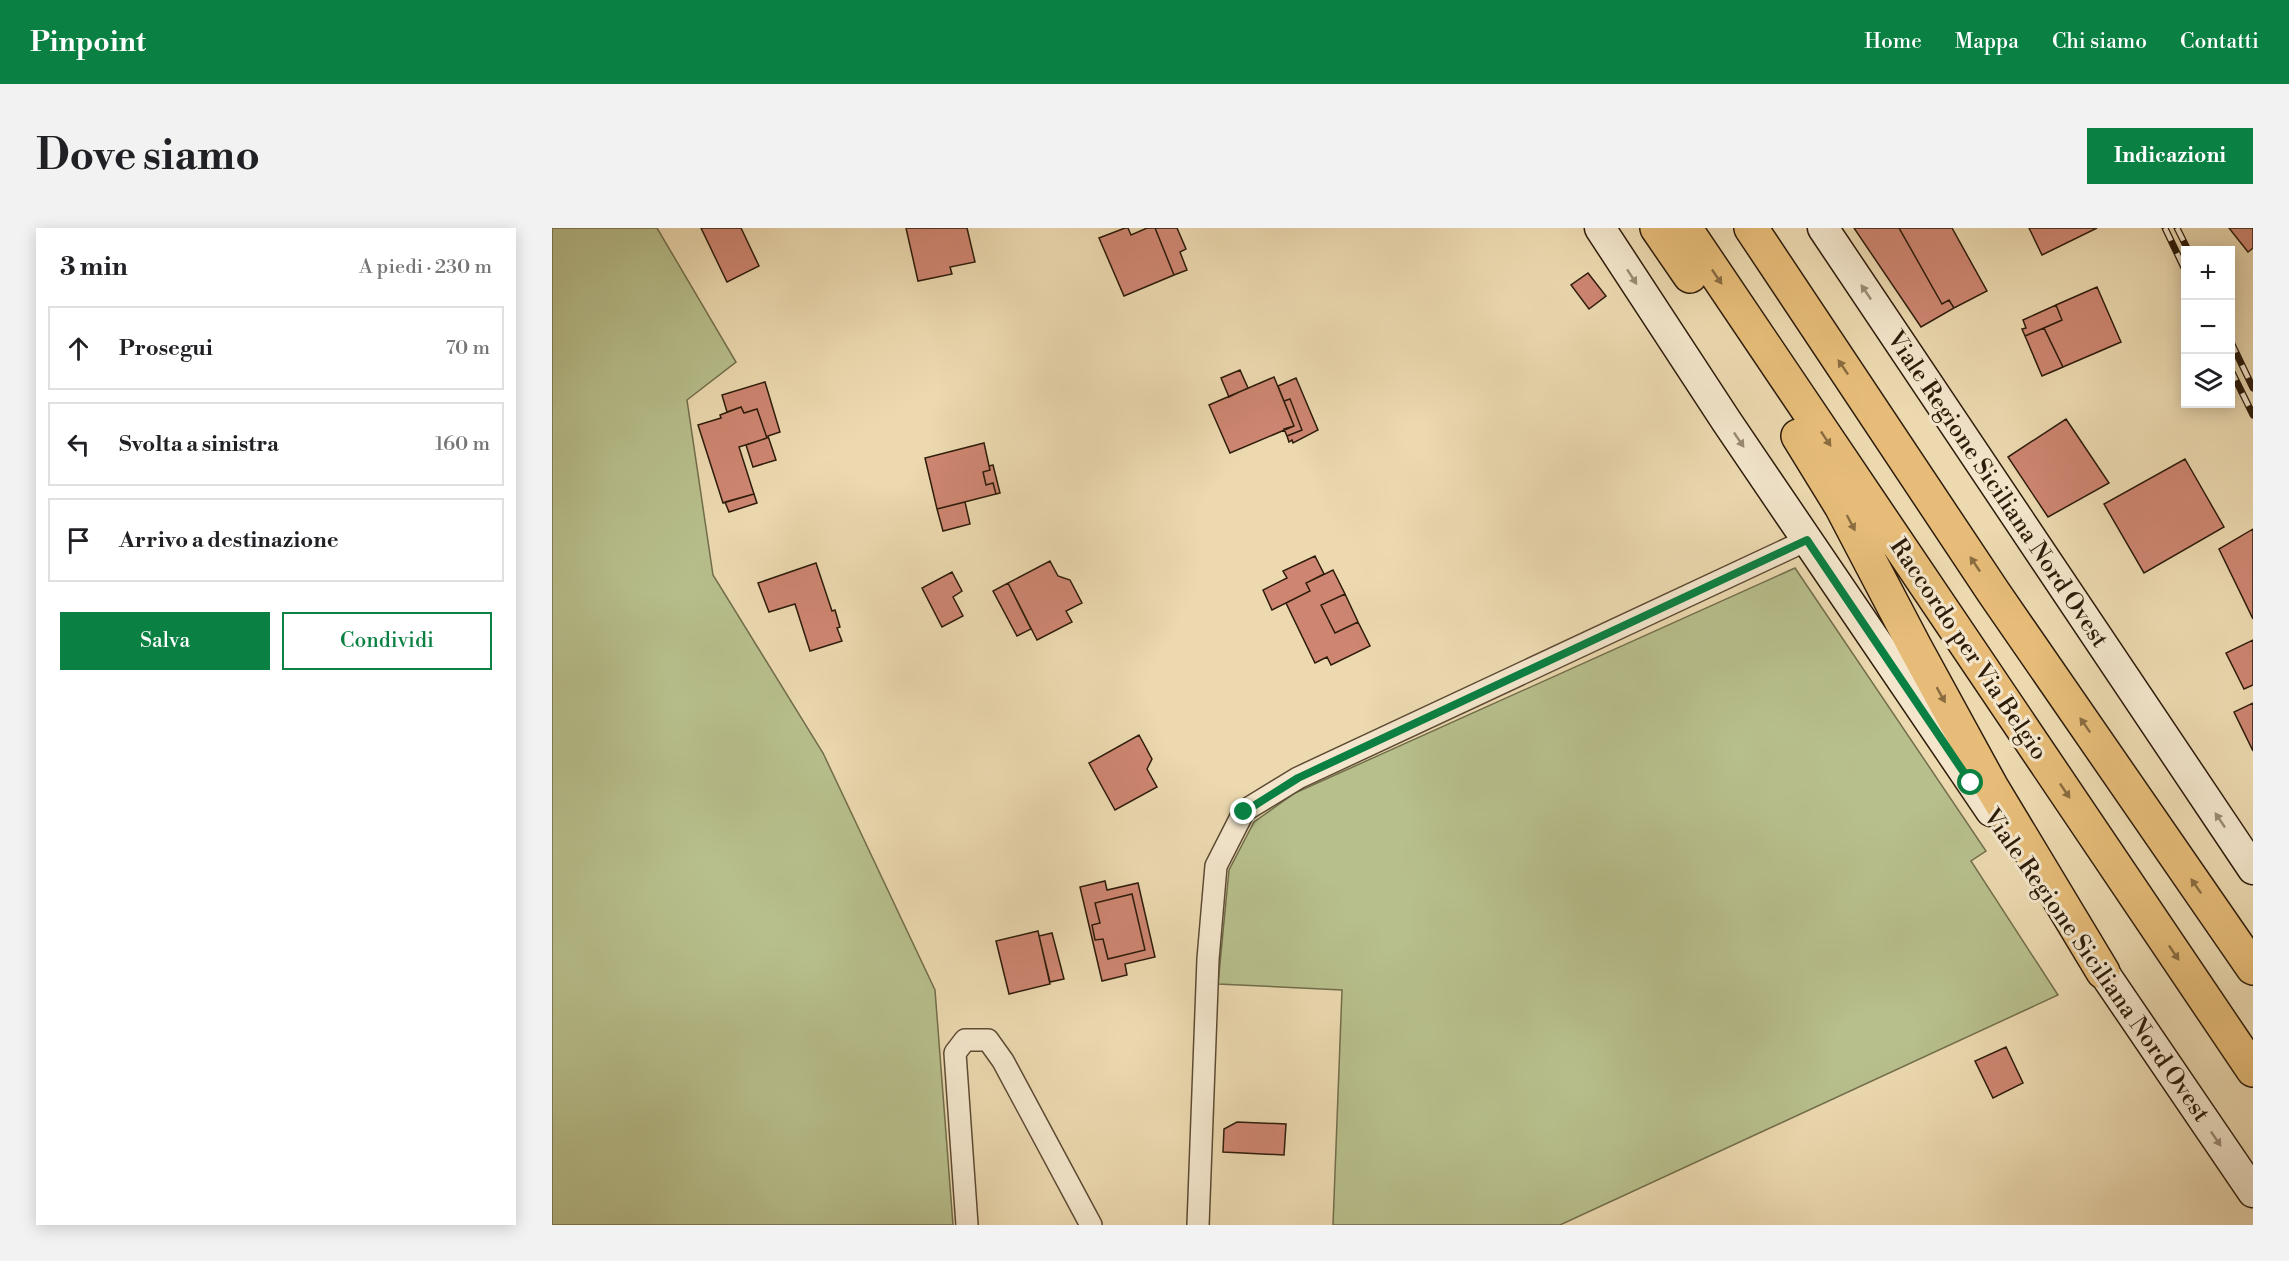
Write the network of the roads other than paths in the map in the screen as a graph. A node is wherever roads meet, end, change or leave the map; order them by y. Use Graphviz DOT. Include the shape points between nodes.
graph roads {
  1 [pos="1600,228"];
  2 [pos="1657,228"];
  3 [pos="1685,228"];
  4 [pos="1751,228"];
  5 [pos="1823,228"];
  6 [pos="1807,540"];
  7 [pos="2253,869"];
  8 [pos="2253,968"];
  9 [pos="2103,972"];
  10 [pos="2253,1070"];
  11 [pos="2253,1192"];
  12 [pos="967,1225"];
  13 [pos="1091,1225"];
  14 [pos="1198,1225"];
  1 -- 6 [label="street, Viale Regione Siciliana Nord Ovest, one-way"];
  2 -- 9 [label="highway, one-way" via="1841,506 1991,786"];
  3 -- 10 [label="highway, Raccordo per Via Belgio, one-way"];
  8 -- 4 [label="highway, one-way" via="1994,593"];
  7 -- 5 [label="street, Viale Regione Siciliana Nord Ovest, one-way"];
  6 -- 9 [label="street, Viale Regione Siciliana Nord Ovest"];
  6 -- 14 [label="street" via="1298,778 1244,812 1216,866 1208,959"];
  9 -- 11 [label="street, Viale Regione Siciliana Nord Ovest, one-way"];
  12 -- 13 [label="street" via="955,1053 965,1040 988,1040 1003,1061"];
}
